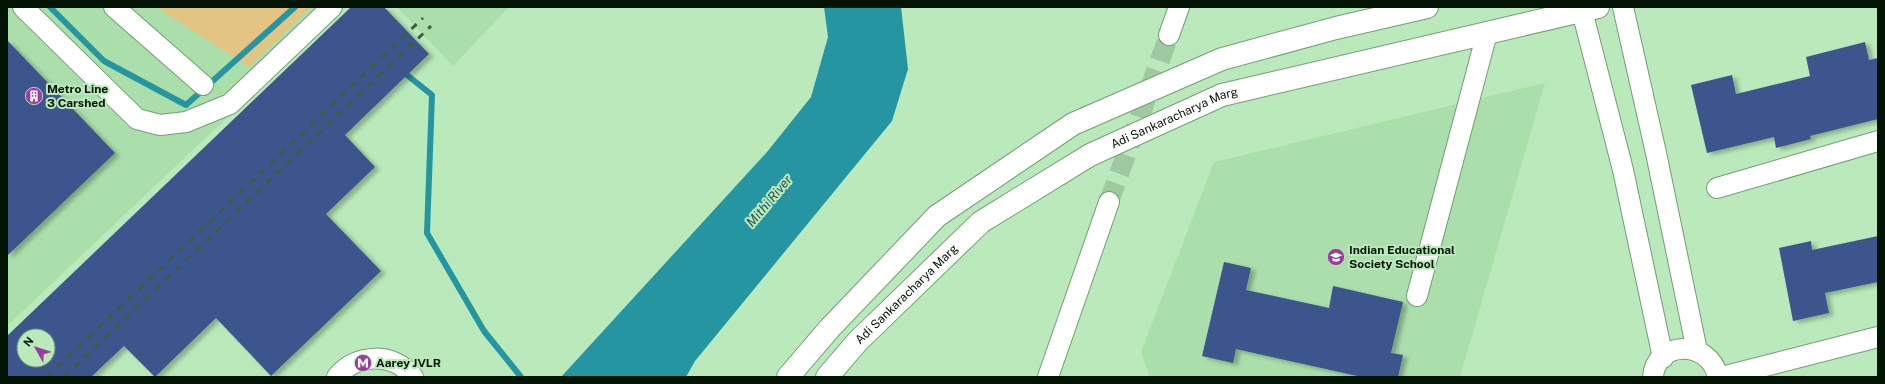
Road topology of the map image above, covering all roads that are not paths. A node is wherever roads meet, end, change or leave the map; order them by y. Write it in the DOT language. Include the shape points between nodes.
graph roads {
  1 [pos="23,7"];
  2 [pos="114,7"];
  3 [pos="332,7"];
  4 [pos="1179,7"];
  5 [pos="1427,7"];
  6 [pos="1623,7"];
  7 [pos="1590,9"];
  8 [pos="1487,33"];
  9 [pos="1169,35"];
  10 [pos="203,85"];
  11 [pos="1878,141"];
  12 [pos="1717,188"];
  13 [pos="1109,202"];
  14 [pos="1417,296"];
  15 [pos="1878,337"];
  16 [pos="1698,351"];
  17 [pos="1663,358"];
  18 [pos="337,377"];
  19 [pos="412,377"];
  20 [pos="788,377"];
  21 [pos="827,377"];
  22 [pos="1048,377"];
  23 [pos="1653,377"];
  24 [pos="1718,377"];
  25 [pos="1722,377"];
  1 -- 3 [label="lane" via="137,119 160,125 186,122 230,104"];
  2 -- 10 [label="lane"];
  4 -- 9 [label="lane"];
  5 -- 20 [label="main road" via="1336,28 1222,59 1073,124 937,216 829,329"];
  6 -- 16 [label="lane"];
  7 -- 8 [label="main road, Adi Sankaracharya Marg"];
  7 -- 17 [label="lane"];
  8 -- 14 [label="lane"];
  8 -- 21 [label="main road, Adi Sankaracharya Marg" via="1222,95 1090,155 981,222 858,341"];
  11 -- 12 [label="lane"];
  13 -- 22 [label="lane"];
  15 -- 25 [label="lane"];
  16 -- 17 [label="lane" via="1679,349"];
  16 -- 24 [label="lane" via="1712,361"];
  17 -- 23 [label="lane" via="1657,365"];
  18 -- 19 [label="lane" via="356,362 379,358 401,366"];
}
